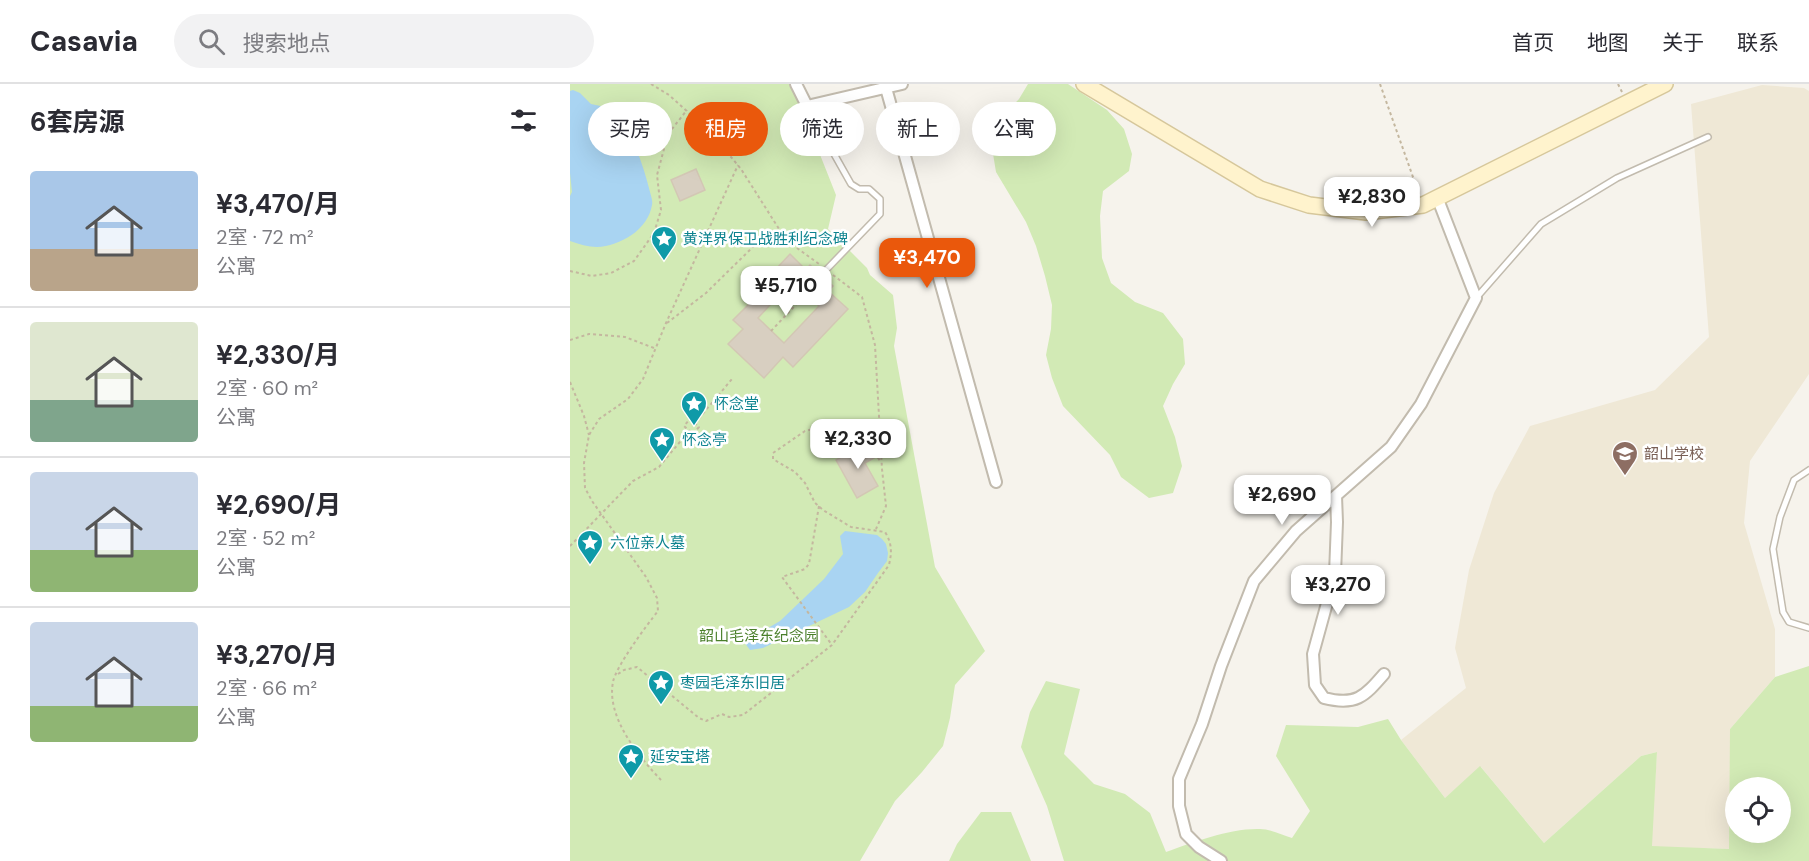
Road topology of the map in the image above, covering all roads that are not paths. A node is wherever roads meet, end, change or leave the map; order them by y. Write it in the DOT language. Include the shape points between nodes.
graph roads {
  1 [pos="796,84"];
  2 [pos="902,84"];
  3 [pos="1086,84"];
  4 [pos="1665,84"];
  5 [pos="886,87"];
  6 [pos="805,102"];
  7 [pos="824,102"];
  8 [pos="1708,137"];
  9 [pos="835,156"];
  10 [pos="1437,197"];
  11 [pos="826,270"];
  12 [pos="1476,298"];
  13 [pos="1809,470"];
  14 [pos="996,482"];
  15 [pos="1336,496"];
  16 [pos="1809,628"];
  17 [pos="1384,674"];
  18 [pos="1221,861"];
  1 -- 6 [label="street"];
  2 -- 5 [label="street"];
  3 -- 10 [label="main road" via="1260,189 1280,197 1366,212 1423,205"];
  4 -- 10 [label="main road"];
  5 -- 7 [label="street"];
  5 -- 14 [label="street"];
  8 -- 12 [label="lane" via="1617,178 1541,224"];
  9 -- 11 [label="lane" via="851,184 869,189 880,200 880,214"];
  10 -- 12 [label="street"];
  12 -- 15 [label="street" via="1421,404 1391,447"];
  13 -- 16 [label="lane" via="1794,480 1773,549 1783,612 1789,622"];
  15 -- 17 [label="street" via="1335,574 1312,654 1315,685 1324,698 1342,703 1365,695"];
  15 -- 18 [label="street" via="1296,531 1254,581 1179,779 1179,806 1186,834"];
}
